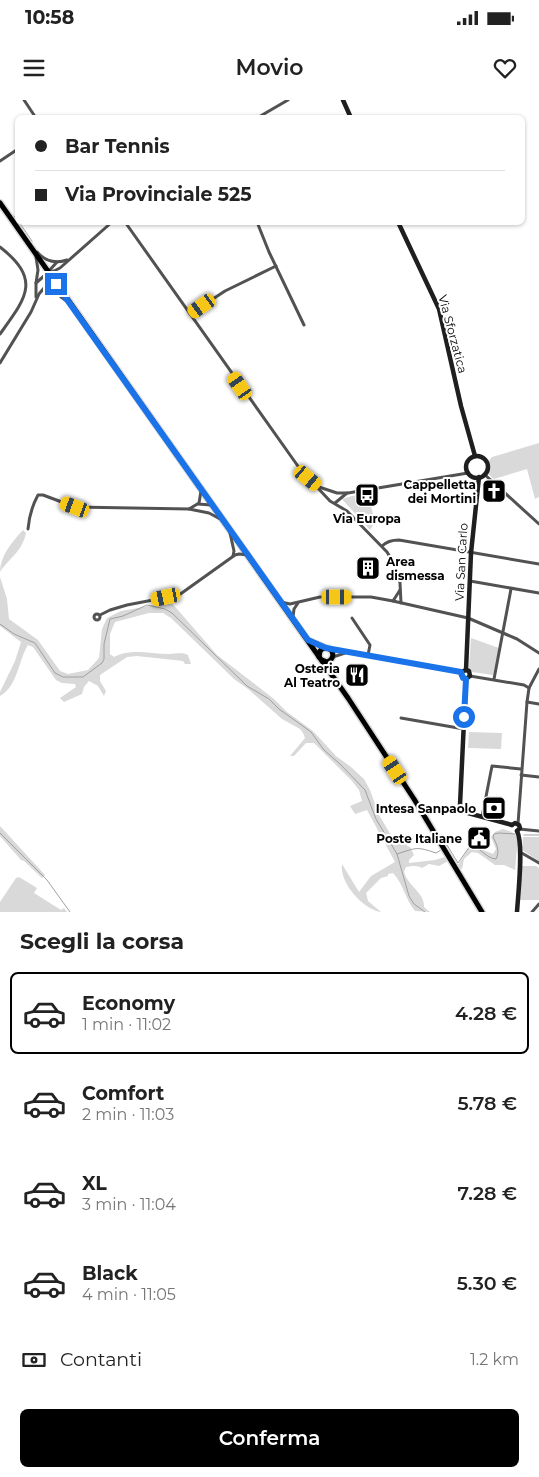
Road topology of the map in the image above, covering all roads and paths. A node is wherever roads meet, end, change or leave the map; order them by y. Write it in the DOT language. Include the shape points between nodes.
graph roads {
  1 [pos="24,100"];
  2 [pos="288,100"];
  3 [pos="343,100"];
  4 [pos="34,115"];
  5 [pos="262,115"];
  6 [pos="350,115"];
  7 [pos="15,151"];
  8 [pos="0,160"];
  9 [pos="0,203"];
  10 [pos="15,225"];
  11 [pos="15,225"];
  12 [pos="109,225"];
  13 [pos="127,225"];
  14 [pos="258,225"];
  15 [pos="399,225"];
  16 [pos="28,244"];
  17 [pos="0,247"];
  18 [pos="34,252"];
  19 [pos="70,259"];
  20 [pos="57,262"];
  21 [pos="276,266"];
  22 [pos="60,268"];
  23 [pos="49,274"];
  24 [pos="36,283"];
  25 [pos="56,284"];
  26 [pos="44,288"];
  27 [pos="36,300"];
  28 [pos="68,302"];
  29 [pos="190,314"];
  30 [pos="304,325"];
  31 [pos="0,334"];
  32 [pos="0,351"];
  33 [pos="5,355"];
  34 [pos="0,362"];
  35 [pos="474,456"];
  36 [pos="468,473"];
  37 [pos="484,474"];
  38 [pos="479,477"];
  39 [pos="316,485"];
  40 [pos="202,490"];
  41 [pos="335,492"];
  42 [pos="348,493"];
  43 [pos="339,499"];
  44 [pos="331,502"];
  45 [pos="197,504"];
  46 [pos="212,505"];
  47 [pos="343,508"];
  48 [pos="189,509"];
  49 [pos="201,511"];
  50 [pos="223,521"];
  51 [pos="539,524"];
  52 [pos="228,528"];
  53 [pos="28,529"];
  54 [pos="239,543"];
  55 [pos="382,546"];
  56 [pos="471,553"];
  57 [pos="248,555"];
  58 [pos="234,556"];
  59 [pos="539,564"];
  60 [pos="470,581"];
  61 [pos="400,589"];
  62 [pos="511,589"];
  63 [pos="539,593"];
  64 [pos="301,601"];
  65 [pos="393,601"];
  66 [pos="281,602"];
  67 [pos="401,603"];
  68 [pos="100,616"];
  69 [pos="293,618"];
  70 [pos="352,618"];
  71 [pos="468,618"];
  72 [pos="503,633"];
  73 [pos="308,640"];
  74 [pos="327,648"];
  75 [pos="348,652"];
  76 [pos="539,652"];
  77 [pos="368,655"];
  78 [pos="332,658"];
  79 [pos="321,659"];
  80 [pos="539,669"];
  81 [pos="464,671"];
  82 [pos="330,674"];
  83 [pos="468,677"];
  84 [pos="494,679"];
  85 [pos="529,688"];
  86 [pos="527,702"];
  87 [pos="539,704"];
  88 [pos="400,718"];
  89 [pos="464,728"];
  90 [pos="521,769"];
  91 [pos="521,776"];
  92 [pos="539,777"];
  93 [pos="481,817"];
  94 [pos="518,828"];
  95 [pos="539,831"];
  96 [pos="520,852"];
  97 [pos="539,863"];
  98 [pos="539,904"];
  99 [pos="482,912"];
  100 [pos="517,912"];
  101 [pos="532,912"];
  1 -- 4 [label="street"];
  2 -- 5 [label="street"];
  3 -- 6 [label="street"];
  7 -- 8 [label="street"];
  9 -- 10 [label="main road"];
  11 -- 16 [label="main road"];
  12 -- 19 [label="street"];
  13 -- 29 [label="street"];
  14 -- 21 [label="street"];
  15 -- 35 [label="street, Via Sforzatica" via="439,309"];
  16 -- 18 [label="main road"];
  16 -- 20 [label="street" via="44,258"];
  17 -- 31 [label="street" via="18,262 26,283 23,301"];
  18 -- 23 [label="main road"];
  18 -- 24 [label="street" via="38,268"];
  19 -- 20 [label="street"];
  19 -- 22 [label="street"];
  20 -- 23 [label="street"];
  21 -- 29 [label="street" via="225,291"];
  21 -- 30 [label="street"];
  22 -- 23 [label="street"];
  22 -- 25 [label="street" via="56,273"];
  23 -- 24 [label="street"];
  23 -- 25 [label="main road"];
  23 -- 26 [label="street" via="49,282"];
  24 -- 27 [label="street"];
  25 -- 28 [label="main road"];
  26 -- 27 [label="street"];
  26 -- 28 [label="street" via="53,288"];
  27 -- 33 [label="street"];
  28 -- 40 [label="main road"];
  29 -- 39 [label="street" via="300,470"];
  32 -- 33 [label="street"];
  33 -- 34 [label="street"];
  35 -- 36 [label="street" via="468,460"];
  35 -- 37 [label="street" via="485,460 488,467"];
  36 -- 38 [label="street"];
  36 -- 42 [label="street"];
  37 -- 38 [label="street"];
  37 -- 51 [label="street"];
  38 -- 56 [label="street, Via San Carlo"];
  39 -- 41 [label="street"];
  39 -- 44 [label="street"];
  40 -- 45 [label="street"];
  40 -- 46 [label="main road"];
  41 -- 42 [label="street"];
  41 -- 43 [label="street"];
  41 -- 44 [label="street" via="329,495"];
  42 -- 43 [label="street"];
  43 -- 44 [label="street"];
  43 -- 47 [label="street"];
  44 -- 47 [label="street"];
  45 -- 46 [label="street"];
  45 -- 48 [label="street"];
  46 -- 49 [label="street"];
  46 -- 50 [label="main road"];
  47 -- 55 [label="street"];
  48 -- 49 [label="street"];
  48 -- 53 [label="street" via="75,507 38,495"];
  49 -- 50 [label="street"];
  50 -- 52 [label="main road"];
  52 -- 54 [label="main road"];
  52 -- 58 [label="street"];
  54 -- 57 [label="main road"];
  54 -- 58 [label="street"];
  55 -- 56 [label="street" via="399,540"];
  55 -- 61 [label="street" via="393,562"];
  56 -- 59 [label="street"];
  56 -- 60 [label="street, Via San Carlo"];
  57 -- 58 [label="street"];
  57 -- 66 [label="main road"];
  58 -- 68 [label="street" via="178,594 110,610"];
  60 -- 62 [label="street"];
  60 -- 71 [label="street, Via San Carlo"];
  61 -- 65 [label="street"];
  61 -- 67 [label="street"];
  62 -- 63 [label="street"];
  62 -- 72 [label="street"];
  64 -- 65 [label="street" via="320,597 371,597"];
  64 -- 66 [label="street"];
  64 -- 69 [label="street" via="294,609"];
  65 -- 67 [label="street"];
  66 -- 69 [label="main road"];
  67 -- 71 [label="street"];
  69 -- 73 [label="main road"];
  70 -- 77 [label="street" via="370,645"];
  71 -- 72 [label="street"];
  71 -- 81 [label="street, Via San Carlo"];
  72 -- 76 [label="street"];
  72 -- 84 [label="street"];
  73 -- 74 [label="main road"];
  73 -- 79 [label="main road"];
  74 -- 75 [label="street"];
  74 -- 78 [label="main road" via="332,652"];
  74 -- 79 [label="main road" via="320,651"];
  75 -- 77 [label="street"];
  75 -- 78 [label="street"];
  77 -- 81 [label="street"];
  78 -- 79 [label="main road" via="327,662"];
  78 -- 82 [label="main road"];
  79 -- 82 [label="main road"];
  80 -- 85 [label="street"];
  81 -- 83 [label="street" via="469,671"];
  81 -- 83 [label="street" via="463,678"];
  82 -- 99 [label="main road" via="408,791"];
  83 -- 84 [label="street"];
  83 -- 89 [label="street"];
  84 -- 85 [label="street" via="524,684"];
  85 -- 86 [label="street"];
  86 -- 87 [label="street"];
  86 -- 90 [label="street"];
  88 -- 89 [label="street"];
  89 -- 93 [label="street" via="460,805 464,811"];
  90 -- 91 [label="street"];
  90 -- 93 [label="street" via="492,766"];
  91 -- 92 [label="street"];
  91 -- 94 [label="street"];
  93 -- 94 [label="street" via="512,825 513,830"];
  94 -- 95 [label="street"];
  94 -- 96 [label="street"];
  96 -- 97 [label="street"];
  96 -- 100 [label="street"];
  98 -- 101 [label="street"];
}
